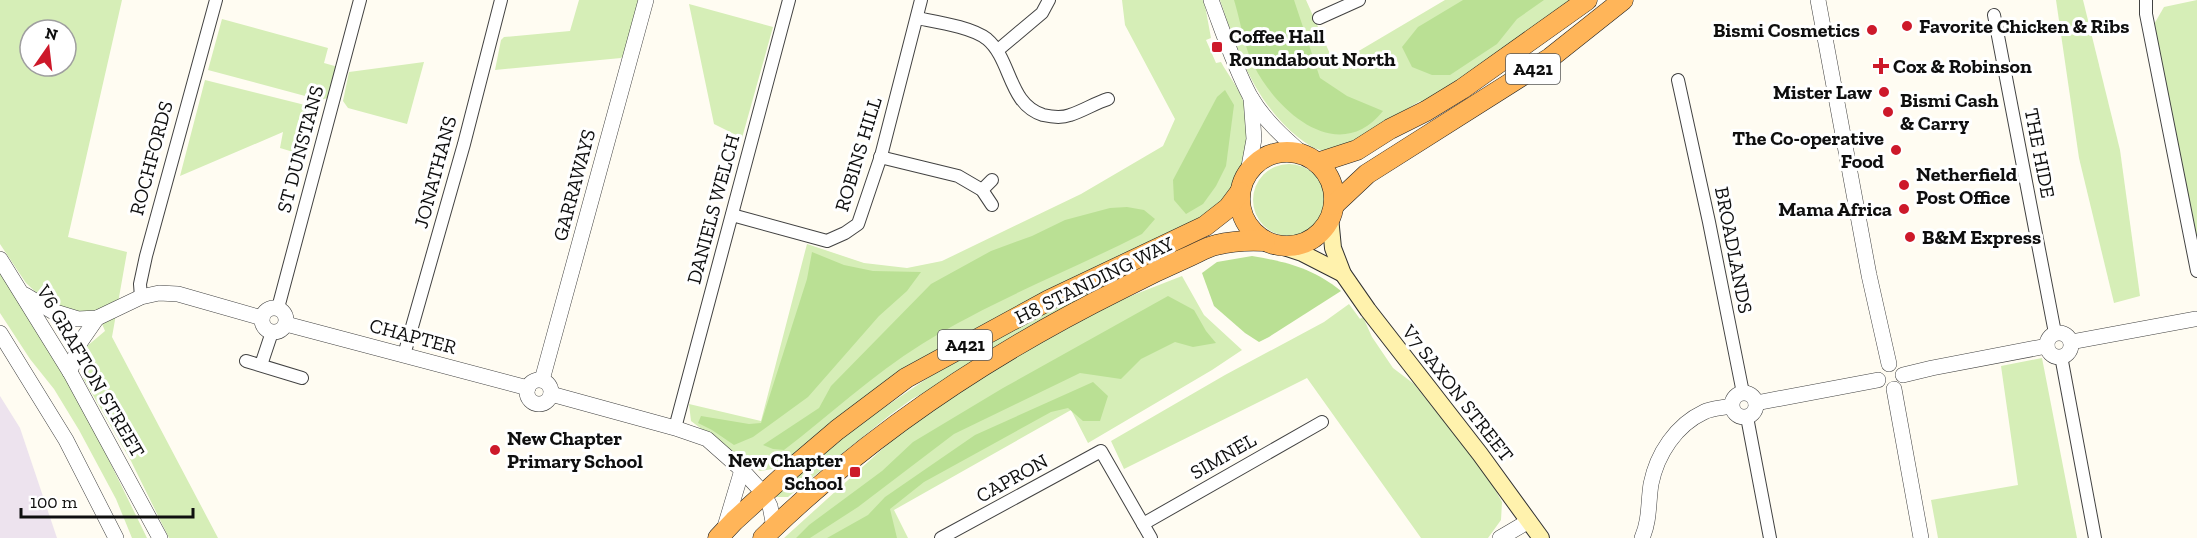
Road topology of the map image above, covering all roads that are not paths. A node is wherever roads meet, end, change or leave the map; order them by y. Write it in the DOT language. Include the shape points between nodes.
graph roads {
  1 [pos="216,0"];
  2 [pos="360,0"];
  3 [pos="501,0"];
  4 [pos="646,0"];
  5 [pos="789,0"];
  6 [pos="921,0"];
  7 [pos="1049,0"];
  8 [pos="1211,0"];
  9 [pos="1587,0"];
  10 [pos="1623,0"];
  11 [pos="1818,0"];
  12 [pos="2146,0"];
  13 [pos="1356,1"];
  14 [pos="1994,15"];
  15 [pos="917,18"];
  16 [pos="1319,18"];
  17 [pos="998,50"];
  18 [pos="1678,80"];
  19 [pos="1251,98"];
  20 [pos="1108,99"];
  21 [pos="880,157"];
  22 [pos="1311,159"];
  23 [pos="1248,171"];
  24 [pos="992,180"];
  25 [pos="982,190"];
  26 [pos="1240,192"];
  27 [pos="992,205"];
  28 [pos="1332,211"];
  29 [pos="732,215"];
  30 [pos="1273,243"];
  31 [pos="1162,258"];
  32 [pos="0,259"];
  33 [pos="2197,271"];
  34 [pos="1344,276"];
  35 [pos="21,292"];
  36 [pos="141,297"];
  37 [pos="278,308"];
  38 [pos="2196,317"];
  39 [pos="97,318"];
  40 [pos="262,318"];
  41 [pos="286,324"];
  42 [pos="272,332"];
  43 [pos="0,333"];
  44 [pos="2051,340"];
  45 [pos="2071,342"];
  46 [pos="404,355"];
  47 [pos="2061,356"];
  48 [pos="246,361"];
  49 [pos="1889,364"];
  50 [pos="261,365"];
  51 [pos="70,372"];
  52 [pos="1903,375"];
  53 [pos="302,378"];
  54 [pos="542,380"];
  55 [pos="1878,380"];
  56 [pos="528,388"];
  57 [pos="1894,388"];
  58 [pos="1743,393"];
  59 [pos="551,394"];
  60 [pos="1756,403"];
  61 [pos="1731,406"];
  62 [pos="1747,417"];
  63 [pos="1322,422"];
  64 [pos="675,428"];
  65 [pos="742,470"];
  66 [pos="813,491"];
  67 [pos="767,500"];
  68 [pos="1529,521"];
  69 [pos="1143,524"];
  70 [pos="726,527"];
  71 [pos="769,533"];
  72 [pos="116,538"];
  73 [pos="160,538"];
  74 [pos="941,538"];
  75 [pos="1151,538"];
  76 [pos="1500,538"];
  77 [pos="1541,538"];
  78 [pos="1642,538"];
  79 [pos="1770,538"];
  80 [pos="1922,538"];
  81 [pos="2096,538"];
  1 -- 36 [label="street, ROCHFORDS" via="146,256"];
  2 -- 37 [label="street, ST DUNSTANS"];
  3 -- 46 [label="street, JONATHANS"];
  4 -- 54 [label="street, GARRAWAYS"];
  5 -- 29 [label="street, DANIELS WELCH"];
  6 -- 15 [label="street, ROBINS HILL"];
  7 -- 17 [label="street" via="1042,13"];
  8 -- 19 [label="street"];
  9 -- 22 [label="highway, A421" via="1426,111 1357,150"];
  10 -- 28 [label="highway, A421" via="1550,58 1367,174"];
  11 -- 49 [label="street"];
  12 -- 33 [label="street" via="2166,123"];
  13 -- 16 [label="street"];
  14 -- 44 [label="street, THE HIDE"];
  15 -- 17 [label="street" via="971,31"];
  15 -- 21 [label="street, ROBINS HILL"];
  17 -- 20 [label="street" via="1022,101 1036,112 1052,117 1069,116"];
  18 -- 58 [label="street, BROADLANDS"];
  19 -- 22 [label="street" via="1282,137"];
  19 -- 23 [label="street" via="1254,139"];
  21 -- 25 [label="street" via="958,177"];
  21 -- 29 [label="street, ROBINS HILL" via="858,224 827,241"];
  22 -- 23 [label="highway, A421" via="1279,152"];
  22 -- 28 [label="highway" via="1331,182"];
  23 -- 26 [label="highway, A421"];
  24 -- 25 [label="street"];
  25 -- 27 [label="street"];
  26 -- 30 [label="highway" via="1245,221 1254,232"];
  26 -- 31 [label="highway, H8 STANDING WAY / A421" via="1228,208"];
  28 -- 30 [label="highway, A421" via="1324,227 1305,242"];
  28 -- 34 [label="main road, V7 SAXON STREET" via="1333,248"];
  29 -- 64 [label="street, DANIELS WELCH"];
  30 -- 31 [label="highway, H8 STANDING WAY / A421" via="1243,240"];
  30 -- 34 [label="main road, V7 SAXON STREET" via="1302,253"];
  31 -- 66 [label="highway, H8 STANDING WAY / A421" via="947,388"];
  31 -- 67 [label="highway, H8 STANDING WAY / A421" via="1049,300 906,378 837,430"];
  32 -- 35 [label="street, V6 GRAFTON STREET"];
  34 -- 68 [label="main road, V7 SAXON STREET"];
  35 -- 39 [label="street" via="62,316"];
  35 -- 51 [label="street, V6 GRAFTON STREET"];
  36 -- 39 [label="street"];
  36 -- 40 [label="street" via="178,294"];
  37 -- 40 [label="street" via="270,308"];
  37 -- 41 [label="street" via="284,312"];
  38 -- 45 [label="street"];
  39 -- 51 [label="street" via="79,344"];
  40 -- 42 [label="street" via="265,328"];
  41 -- 42 [label="street"];
  41 -- 46 [label="street, CHAPTER"];
  42 -- 50 [label="street"];
  43 -- 72 [label="street" via="66,440"];
  44 -- 45 [label="street" via="2067,336"];
  44 -- 47 [label="street" via="2054,356"];
  44 -- 52 [label="street"];
  45 -- 47 [label="street" via="2070,350"];
  46 -- 56 [label="street, CHAPTER"];
  47 -- 81 [label="street"];
  48 -- 50 [label="street"];
  49 -- 52 [label="street"];
  49 -- 55 [label="street" via="1881,368"];
  50 -- 53 [label="street"];
  51 -- 73 [label="street, V6 GRAFTON STREET"];
  52 -- 57 [label="street"];
  54 -- 56 [label="street"];
  54 -- 59 [label="street"];
  55 -- 57 [label="street" via="1884,387"];
  55 -- 60 [label="street"];
  56 -- 59 [label="street" via="529,396 538,403 545,402"];
  57 -- 80 [label="street"];
  58 -- 60 [label="street" via="1752,395"];
  58 -- 61 [label="street" via="1736,396"];
  59 -- 64 [label="street"];
  60 -- 62 [label="street" via="1753,414"];
  61 -- 62 [label="street" via="1737,415"];
  61 -- 78 [label="street" via="1705,411 1678,430 1663,450 1651,483 1648,525"];
  62 -- 79 [label="street"];
  63 -- 69 [label="street, SIMNEL"];
  64 -- 65 [label="street" via="707,439"];
  65 -- 67 [label="street"];
  65 -- 70 [label="street"];
  66 -- 67 [label="highway"];
  66 -- 71 [label="highway, H8 STANDING WAY / A421"];
  67 -- 70 [label="highway, H8 STANDING WAY / A421"];
  67 -- 71 [label="street"];
  68 -- 76 [label="street"];
  68 -- 77 [label="main road, V7 SAXON STREET"];
  69 -- 74 [label="street, CAPRON" via="1101,451"];
  69 -- 75 [label="street"];
}
